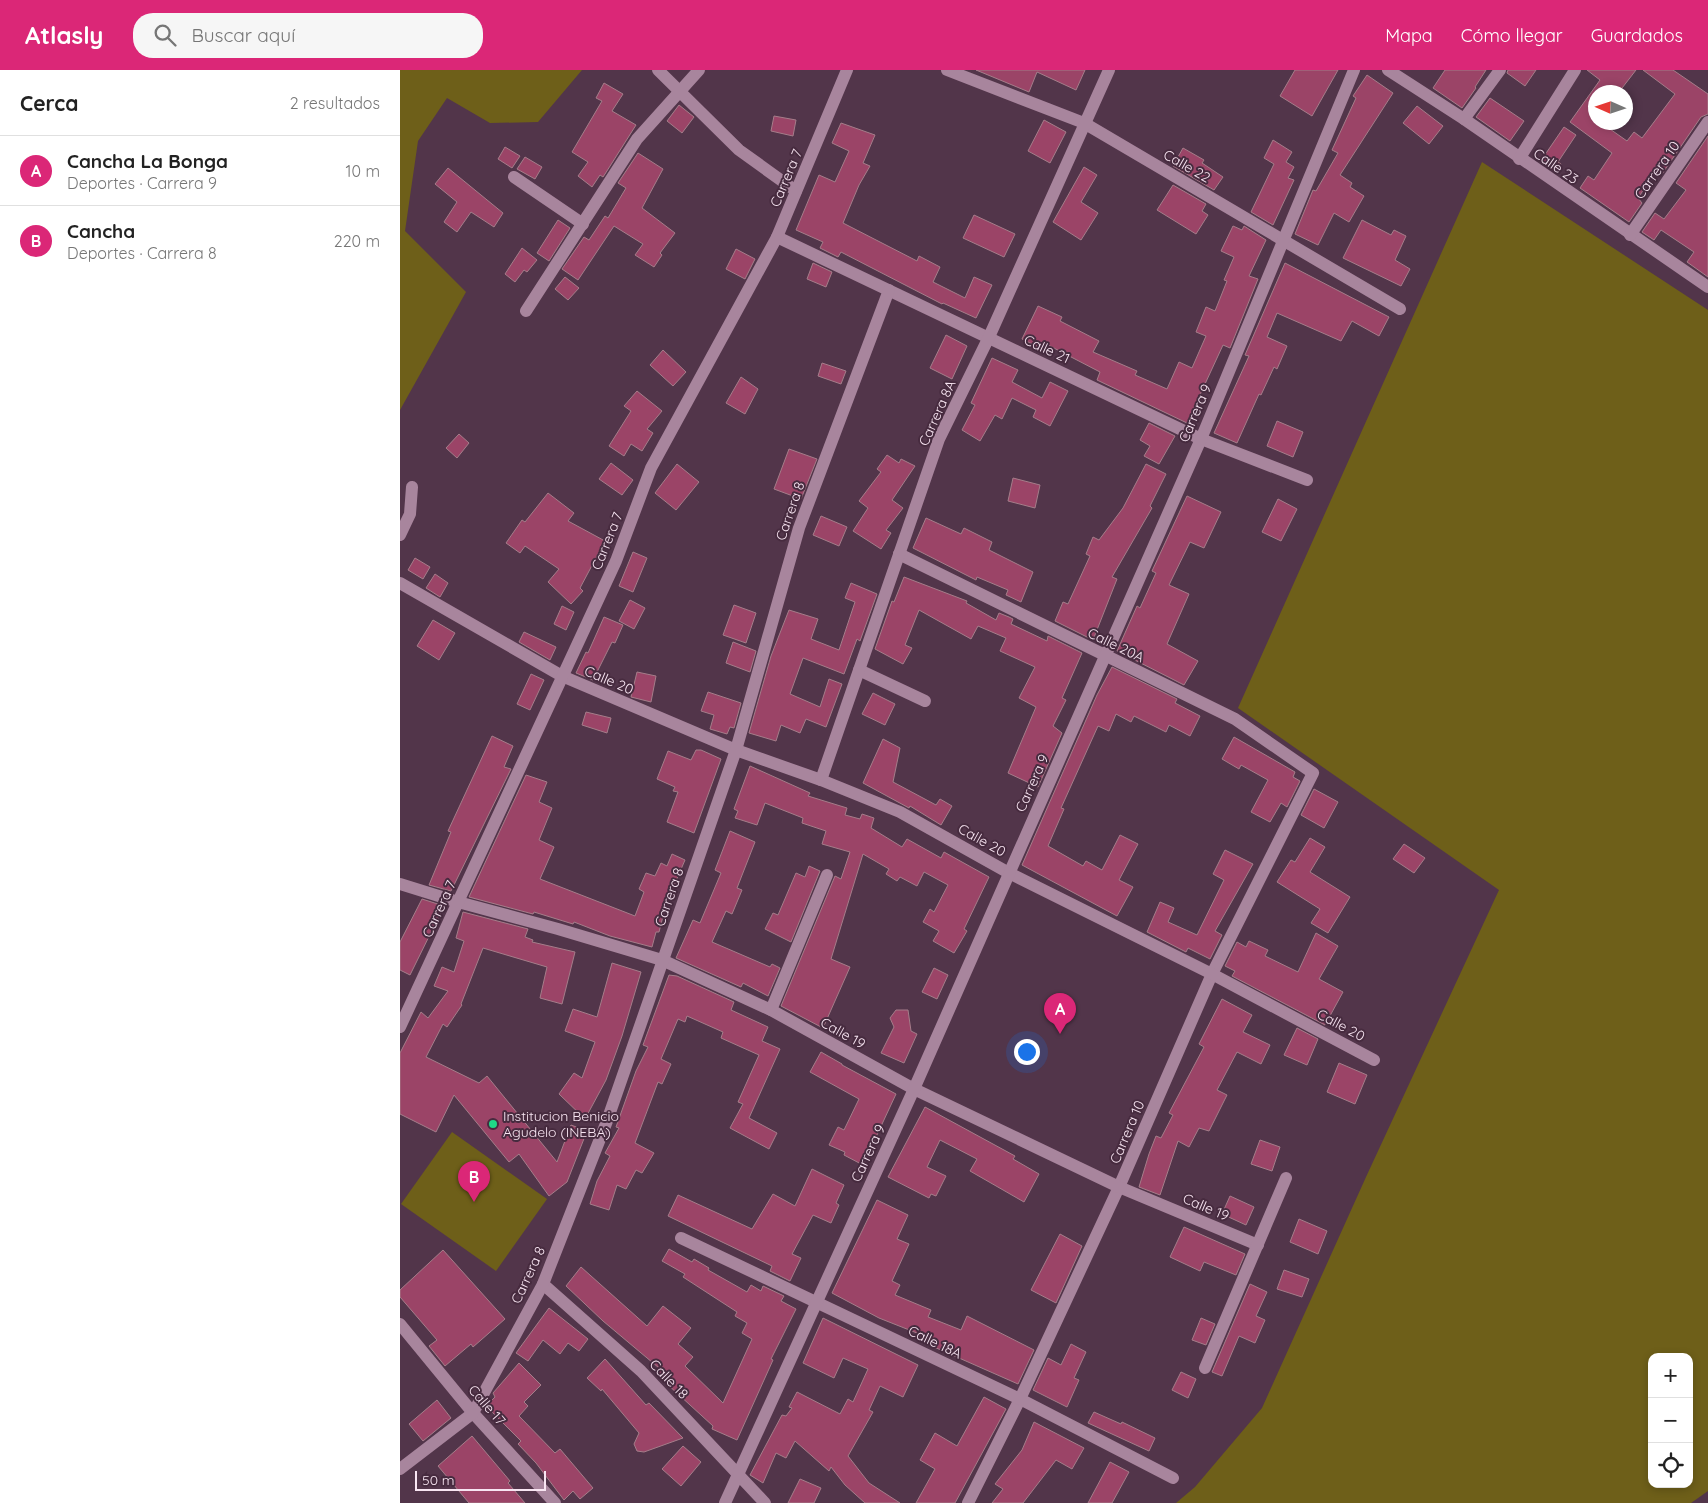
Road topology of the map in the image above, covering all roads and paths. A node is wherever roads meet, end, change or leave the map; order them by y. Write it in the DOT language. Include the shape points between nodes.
graph roads {
  1 [pos="658,70"];
  2 [pos="699,70"];
  3 [pos="847,70"];
  4 [pos="947,70"];
  5 [pos="1109,70"];
  6 [pos="1354,70"];
  7 [pos="1388,70"];
  8 [pos="1500,70"];
  9 [pos="1575,70"];
  10 [pos="679,92"];
  11 [pos="1464,119"];
  12 [pos="1708,122"];
  13 [pos="1084,123"];
  14 [pos="1519,159"];
  15 [pos="514,177"];
  16 [pos="796,191"];
  17 [pos="583,224"];
  18 [pos="1630,235"];
  19 [pos="777,237"];
  20 [pos="1283,240"];
  21 [pos="1708,287"];
  22 [pos="888,290"];
  23 [pos="1400,309"];
  24 [pos="526,311"];
  25 [pos="988,337"];
  26 [pos="1201,438"];
  27 [pos="1307,480"];
  28 [pos="412,487"];
  29 [pos="400,535"];
  30 [pos="900,554"];
  31 [pos="400,583"];
  32 [pos="1104,656"];
  33 [pos="859,670"];
  34 [pos="562,676"];
  35 [pos="925,701"];
  36 [pos="736,750"];
  37 [pos="1313,773"];
  38 [pos="821,780"];
  39 [pos="1009,873"];
  40 [pos="827,875"];
  41 [pos="400,884"];
  42 [pos="458,902"];
  43 [pos="662,960"];
  44 [pos="1212,974"];
  45 [pos="771,1010"];
  46 [pos="400,1027"];
  47 [pos="1374,1060"];
  48 [pos="914,1089"];
  49 [pos="1286,1178"];
  50 [pos="1120,1188"];
  51 [pos="681,1238"];
  52 [pos="1258,1245"];
  53 [pos="543,1284"];
  54 [pos="816,1301"];
  55 [pos="400,1324"];
  56 [pos="1205,1368"];
  57 [pos="1020,1399"];
  58 [pos="474,1413"];
  59 [pos="400,1469"];
  60 [pos="739,1476"];
  61 [pos="1173,1478"];
  62 [pos="555,1503"];
  63 [pos="725,1503"];
  64 [pos="765,1503"];
  65 [pos="968,1503"];
  1 -- 10 [label="street"];
  2 -- 10 [label="street"];
  3 -- 16 [label="street, Carrera 7"];
  4 -- 13 [label="street, Calle 22"];
  5 -- 13 [label="street, Carrera 8A"];
  6 -- 20 [label="street, Carrera 9"];
  7 -- 11 [label="street, Calle 23"];
  8 -- 11 [label="street"];
  9 -- 14 [label="street"];
  10 -- 16 [label="street" via="739,150"];
  10 -- 17 [label="street" via="636,139"];
  11 -- 14 [label="street, Calle 23"];
  12 -- 18 [label="street, Carrera 10"];
  13 -- 20 [label="street, Calle 22"];
  13 -- 25 [label="street, Carrera 8A"];
  14 -- 18 [label="street, Calle 23"];
  15 -- 17 [label="street"];
  16 -- 19 [label="street, Carrera 7"];
  17 -- 24 [label="street"];
  18 -- 21 [label="street, Calle 23"];
  19 -- 22 [label="street, Calle 21"];
  19 -- 34 [label="street, Carrera 7" via="651,468 616,561"];
  20 -- 23 [label="street, Calle 22"];
  20 -- 26 [label="street, Carrera 9"];
  22 -- 25 [label="street, Calle 21"];
  22 -- 36 [label="street, Carrera 8" via="799,528"];
  25 -- 26 [label="street, Calle 21"];
  25 -- 30 [label="street, Carrera 8A" via="939,439"];
  26 -- 27 [label="street, Calle 21"];
  26 -- 32 [label="street, Carrera 9"];
  28 -- 29 [label="street" via="410,514"];
  30 -- 32 [label="street, Calle 20A"];
  30 -- 33 [label="street, Carrera 8A"];
  31 -- 34 [label="street, Calle 20"];
  32 -- 37 [label="street, Calle 20A" via="1234,719"];
  32 -- 39 [label="street, Carrera 9"];
  33 -- 35 [label="street"];
  33 -- 38 [label="street, Carrera 8A"];
  34 -- 36 [label="street, Calle 20"];
  34 -- 42 [label="street, Carrera 7"];
  36 -- 38 [label="street, Calle 20"];
  36 -- 43 [label="street, Carrera 8"];
  37 -- 44 [label="street, Carrera 10"];
  38 -- 39 [label="street, Calle 20" via="900,812"];
  39 -- 44 [label="street, Calle 20"];
  39 -- 48 [label="street, Carrera 9"];
  40 -- 45 [label="street"];
  41 -- 42 [label="street, Calle 19"];
  42 -- 43 [label="street, Calle 19"];
  42 -- 46 [label="street, Carrera 7"];
  43 -- 45 [label="street, Calle 19"];
  43 -- 53 [label="street, Carrera 8" via="608,1122"];
  44 -- 47 [label="street, Calle 20"];
  44 -- 50 [label="street, Carrera 10"];
  45 -- 48 [label="street, Calle 19"];
  48 -- 50 [label="street, Calle 19"];
  48 -- 54 [label="street, Carrera 9"];
  49 -- 52 [label="street"];
  50 -- 52 [label="street, Calle 19"];
  50 -- 57 [label="street, Carrera 10"];
  51 -- 54 [label="street, Calle 18A"];
  52 -- 56 [label="street"];
  53 -- 58 [label="street, Carrera 8"];
  53 -- 60 [label="street, Calle 18" via="641,1371"];
  54 -- 57 [label="street, Calle 18A"];
  54 -- 60 [label="street, Carrera 9"];
  55 -- 58 [label="street, Calle 17"];
  57 -- 61 [label="street, Calle 18A"];
  57 -- 65 [label="street, Carrera 10"];
  58 -- 59 [label="street, Carrera 8"];
  58 -- 62 [label="street, Calle 17"];
  60 -- 63 [label="street, Carrera 9"];
  60 -- 64 [label="street, Calle 18"];
}
